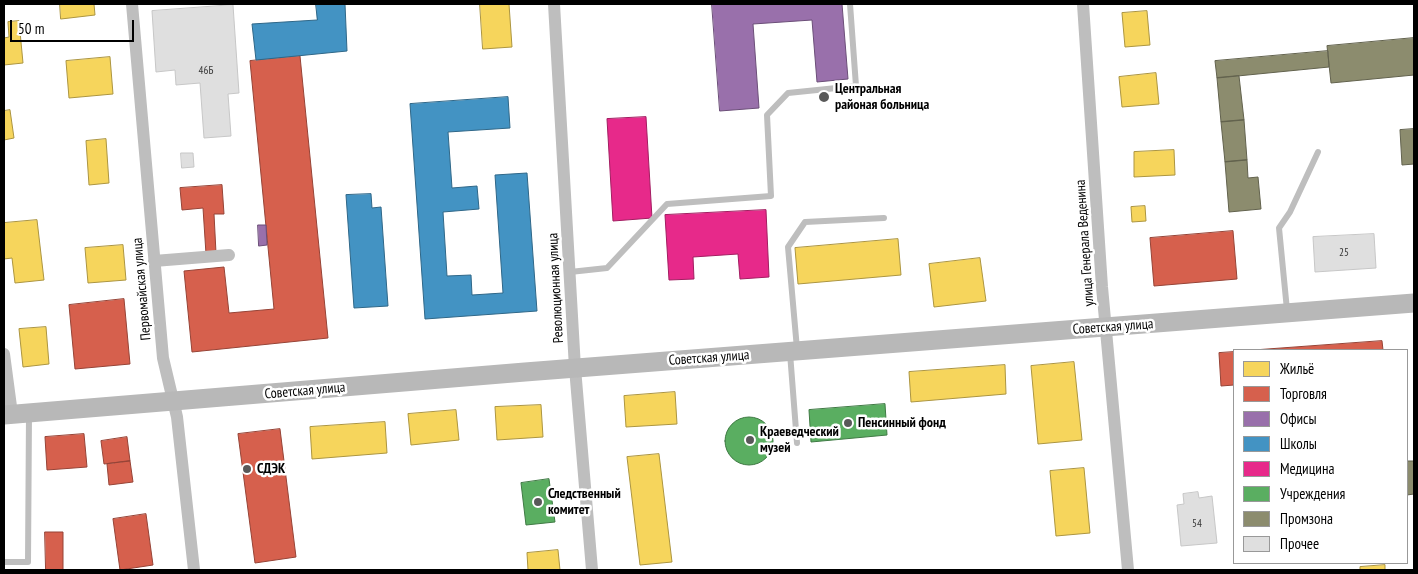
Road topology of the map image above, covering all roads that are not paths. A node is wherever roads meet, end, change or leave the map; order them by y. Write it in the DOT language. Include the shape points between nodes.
graph roads {
  1 [pos="132,4"];
  2 [pos="554,4"];
  3 [pos="850,4"];
  4 [pos="1083,4"];
  5 [pos="1318,152"];
  6 [pos="884,218"];
  7 [pos="229,255"];
  8 [pos="154,261"];
  9 [pos="570,272"];
  10 [pos="1414,303"];
  11 [pos="1287,314"];
  12 [pos="1106,328"];
  13 [pos="793,351"];
  14 [pos="4,354"];
  15 [pos="576,368"];
  16 [pos="174,402"];
  17 [pos="15,414"];
  18 [pos="797,443"];
  19 [pos="4,562"];
  20 [pos="194,570"];
  21 [pos="592,570"];
  22 [pos="1128,570"];
  1 -- 8 [label="street, Первомайская улица"];
  2 -- 9 [label="street, Революционная улица"];
  3 -- 9 [label="lane" via="856,86 788,93 767,115 771,196 667,204 607,268"];
  4 -- 12 [label="street, улица Генерала Веденина"];
  5 -- 11 [label="lane" via="1280,228"];
  6 -- 13 [label="lane" via="805,222 788,247"];
  7 -- 8 [label="street"];
  8 -- 16 [label="street, Первомайская улица" via="163,358"];
  9 -- 15 [label="street, Революционная улица"];
  10 -- 11 [label="street, Советская улица"];
  11 -- 12 [label="street, Советская улица"];
  12 -- 13 [label="street, Советская улица"];
  12 -- 22 [label="street, улица Генерала Веденина"];
  13 -- 15 [label="street, Советская улица"];
  13 -- 18 [label="lane"];
  14 -- 17 [label="street"];
  15 -- 16 [label="street, Советская улица"];
  15 -- 21 [label="street, Революционная улица"];
  16 -- 17 [label="street, Советская улица"];
  16 -- 20 [label="street, Первомайская улица"];
  17 -- 19 [label="lane" via="28,562"];
}
